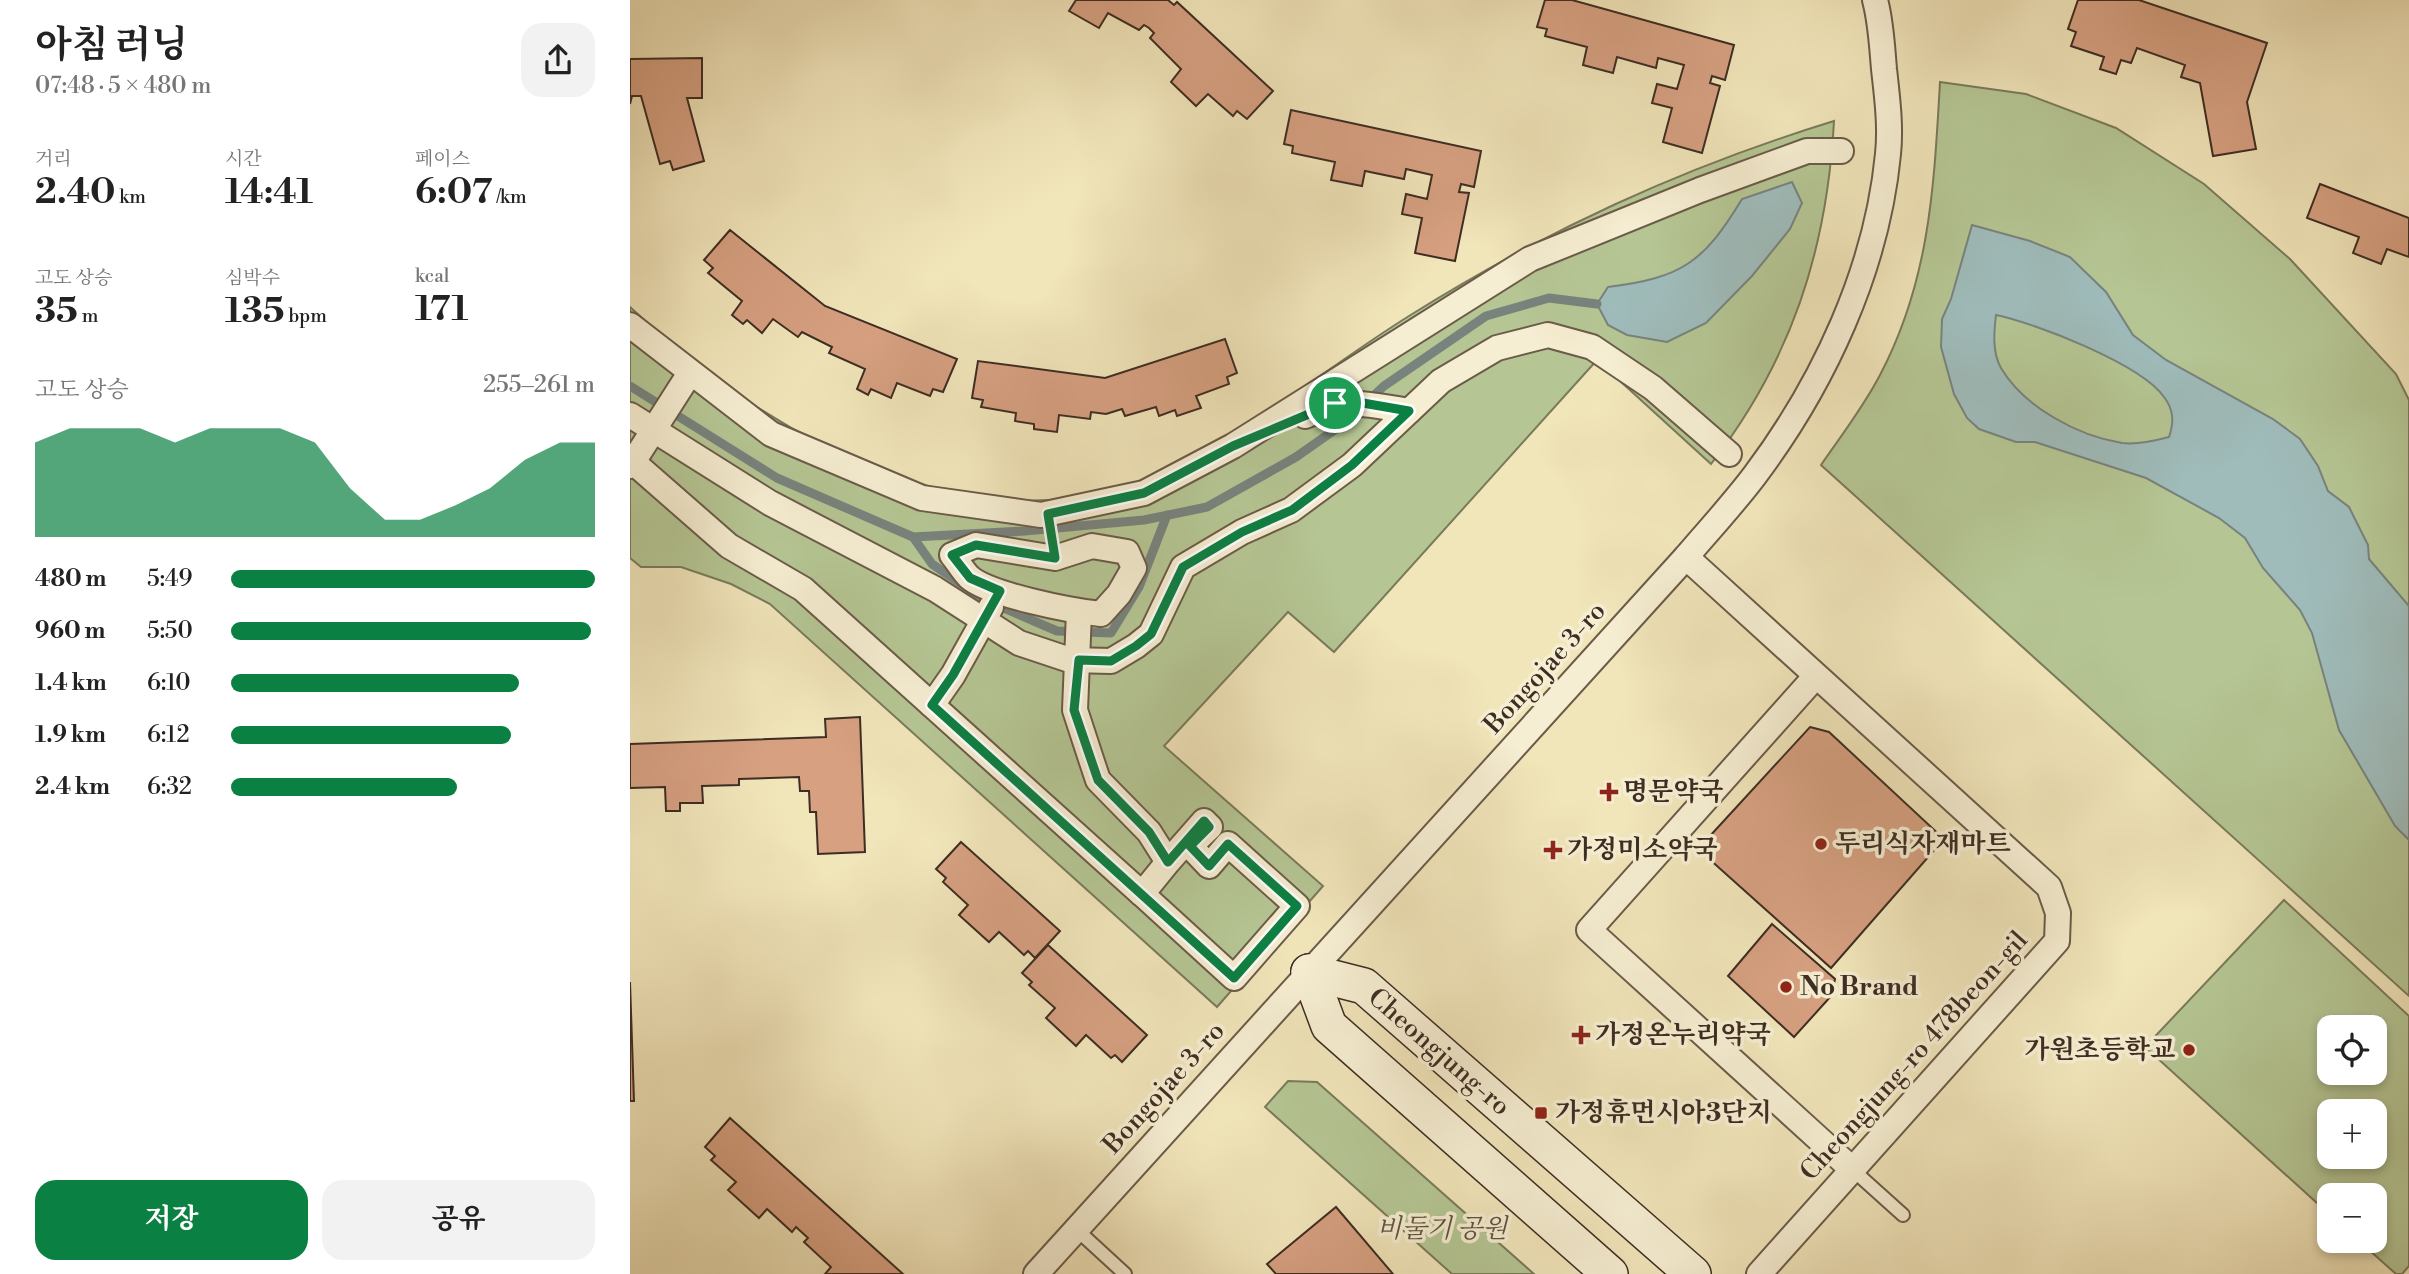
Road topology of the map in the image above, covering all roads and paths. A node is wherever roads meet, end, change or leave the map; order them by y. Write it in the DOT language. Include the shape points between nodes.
graph roads {
  1 [pos="1875,0"];
  2 [pos="1841,151"];
  3 [pos="630,325"];
  4 [pos="690,373"];
  5 [pos="1409,411"];
  6 [pos="630,415"];
  7 [pos="653,430"];
  8 [pos="1233,446"];
  9 [pos="1729,454"];
  10 [pos="631,464"];
  11 [pos="1048,514"];
  12 [pos="1686,557"];
  13 [pos="1055,558"];
  14 [pos="1000,591"];
  15 [pos="1079,612"];
  16 [pos="984,620"];
  17 [pos="1079,660"];
  18 [pos="1815,677"];
  19 [pos="932,705"];
  20 [pos="1168,862"];
  21 [pos="1142,894"];
  22 [pos="1309,972"];
  23 [pos="1853,1170"];
  24 [pos="1903,1215"];
  25 [pos="1076,1229"];
  26 [pos="1036,1274"];
  27 [pos="1125,1274"];
  28 [pos="1610,1274"];
  29 [pos="1693,1274"];
  30 [pos="1759,1274"];
  1 -- 12 [label="street, Bongojae 3-ro" via="1888,105 1888,152 1880,209 1855,293 1815,381 1786,429 1754,476"];
  2 -- 8 [label="street" via="1807,151 1530,259"];
  3 -- 4 [label="street"];
  4 -- 7 [label="street"];
  4 -- 11 [label="street" via="771,434 922,498"];
  5 -- 8 [label="street" via="1335,403"];
  5 -- 9 [label="street" via="1441,381 1497,348 1548,335 1592,346 1653,388"];
  5 -- 17 [label="street" via="1352,465 1292,510 1242,532 1183,567 1151,634 1136,646 1111,661"];
  6 -- 7 [label="street"];
  7 -- 10 [label="street"];
  7 -- 16 [label="street" via="770,503 935,589"];
  8 -- 11 [label="street" via="1144,493"];
  10 -- 19 [label="street" via="729,546 803,589"];
  11 -- 13 [label="street"];
  12 -- 18 [label="street, Cheongjung-ro 478beon-gil"];
  12 -- 22 [label="street, Bongojae 3-ro"];
  13 -- 14 [label="street" via="976,545 952,555 970,578"];
  13 -- 15 [label="street" via="1092,546 1126,552 1134,568 1101,614"];
  14 -- 15 [label="street"];
  14 -- 16 [label="street"];
  15 -- 17 [label="street"];
  16 -- 17 [label="street" via="1019,643"];
  16 -- 19 [label="street"];
  17 -- 20 [label="street" via="1074,710 1098,780 1149,832"];
  18 -- 23 [label="street, Cheongjung-ro 478beon-gil" via="2049,887 2058,914 2057,941"];
  18 -- 23 [label="street" via="1589,930"];
  19 -- 21 [label="street"];
  20 -- 21 [label="street"];
  20 -- 21 [label="street" via="1204,821 1209,827 1190,846 1209,866 1228,844 1304,913 1241,983"];
  22 -- 25 [label="street, Bongojae 3-ro"];
  22 -- 28 [label="street, Cheongjung-ro" via="1329,1026"];
  22 -- 29 [label="street, Cheongjung-ro" via="1364,986"];
  23 -- 24 [label="lane"];
  23 -- 30 [label="street, Cheongjung-ro 478beon-gil"];
  25 -- 26 [label="street, Bongojae 3-ro"];
  25 -- 27 [label="lane"];
}
